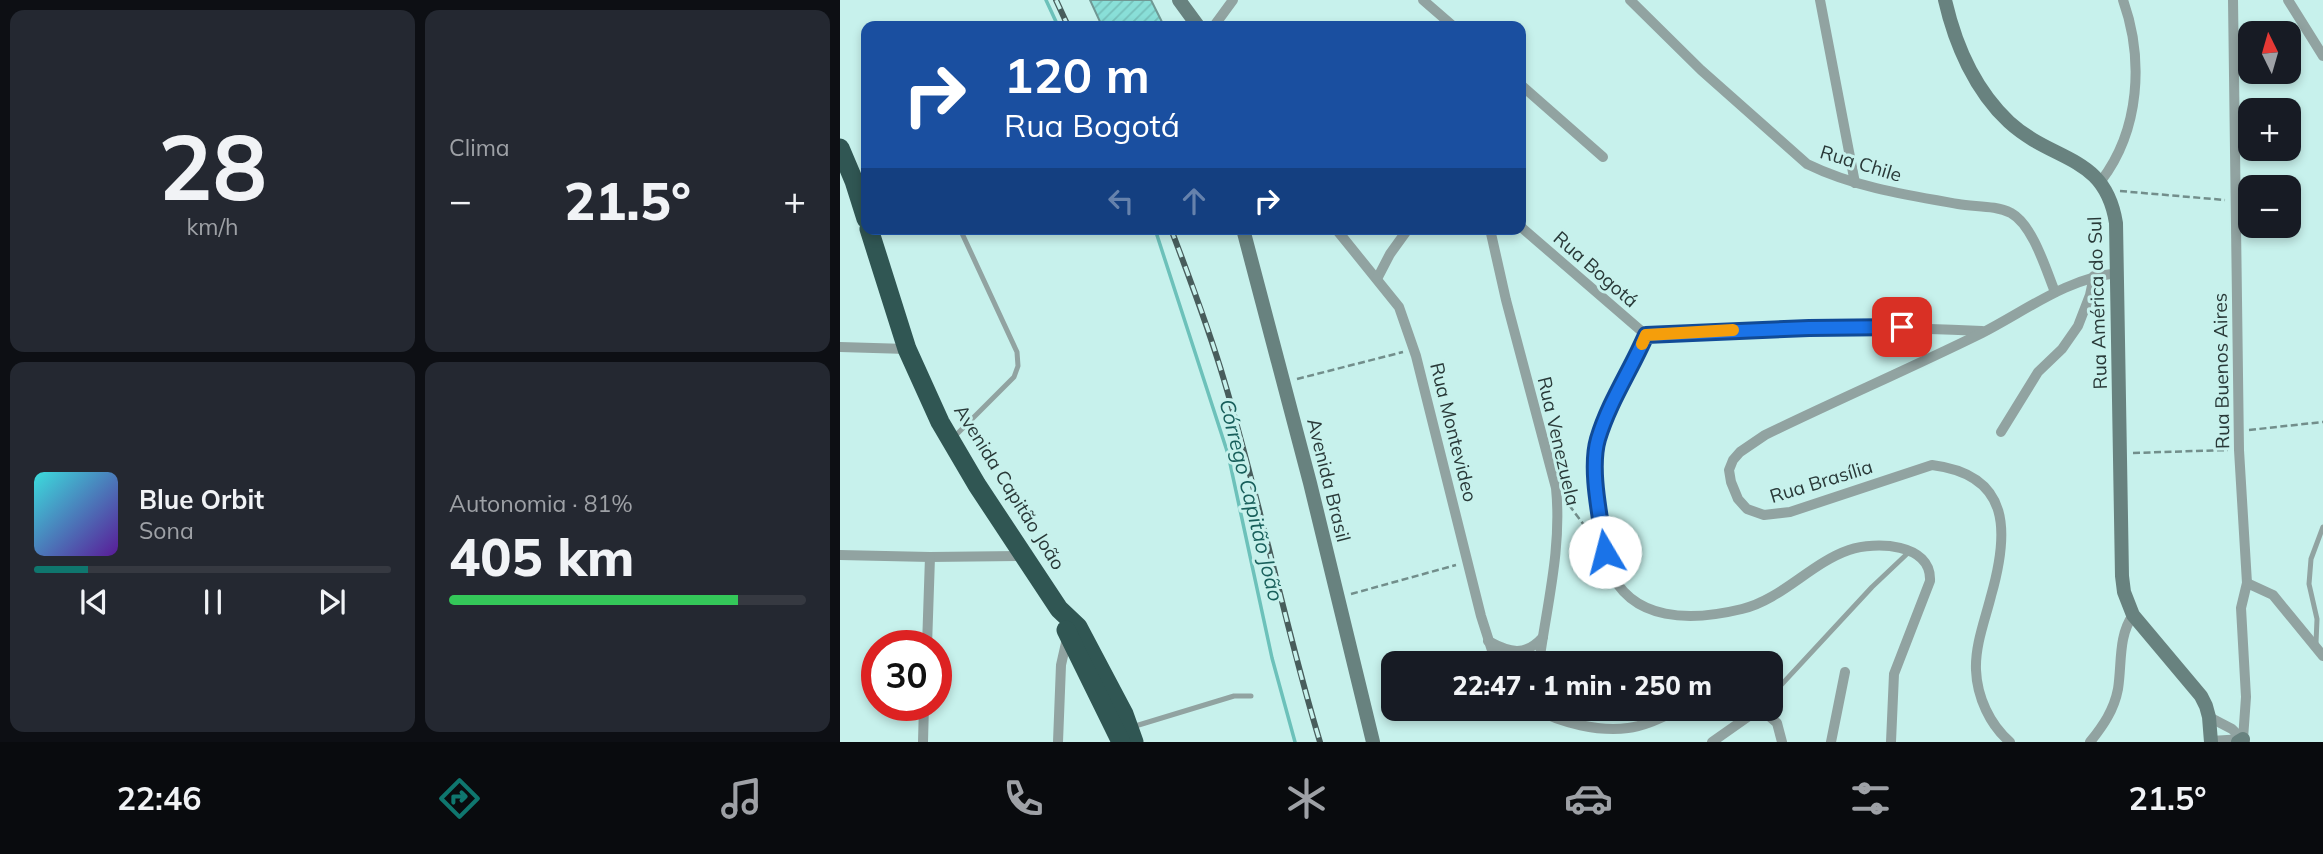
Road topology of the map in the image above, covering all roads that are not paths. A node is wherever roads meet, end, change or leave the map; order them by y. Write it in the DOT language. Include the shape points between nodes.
graph roads {
  1 [pos="1180,0"];
  2 [pos="1233,0"];
  3 [pos="1423,0"];
  4 [pos="1630,0"];
  5 [pos="1821,0"];
  6 [pos="1945,0"];
  7 [pos="2123,0"];
  8 [pos="2233,0"];
  9 [pos="2288,0"];
  10 [pos="1195,21"];
  11 [pos="1218,21"];
  12 [pos="1447,21"];
  13 [pos="2323,56"];
  14 [pos="1526,89"];
  15 [pos="840,148"];
  16 [pos="1603,156"];
  17 [pos="1855,183"];
  18 [pos="2104,186"];
  19 [pos="861,203"];
  20 [pos="1526,231"];
  21 [pos="871,235"];
  22 [pos="963,235"];
  23 [pos="1245,235"];
  24 [pos="1341,235"];
  25 [pos="1404,235"];
  26 [pos="1491,235"];
  27 [pos="2118,273"];
  28 [pos="2094,276"];
  29 [pos="1377,279"];
  30 [pos="2055,292"];
  31 [pos="1984,332"];
  32 [pos="1646,335"];
  33 [pos="840,347"];
  34 [pos="907,349"];
  35 [pos="2001,432"];
  36 [pos="951,441"];
  37 [pos="2323,527"];
  38 [pos="1910,551"];
  39 [pos="840,555"];
  40 [pos="1025,556"];
  41 [pos="930,557"];
  42 [pos="2247,583"];
  43 [pos="2133,615"];
  44 [pos="928,630"];
  45 [pos="1073,630"];
  46 [pos="1543,637"];
  47 [pos="1488,641"];
  48 [pos="1492,651"];
  49 [pos="1541,651"];
  50 [pos="2321,653"];
  51 [pos="1845,672"];
  52 [pos="1783,683"];
  53 [pos="1251,696"];
  54 [pos="2210,717"];
  55 [pos="924,721"];
  56 [pos="1561,721"];
  57 [pos="1652,721"];
  58 [pos="1743,721"];
  59 [pos="1775,721"];
  60 [pos="1128,737"];
  61 [pos="2211,741"];
  62 [pos="2242,741"];
  63 [pos="923,742"];
  64 [pos="1058,742"];
  65 [pos="1373,742"];
  66 [pos="1712,742"];
  67 [pos="1782,742"];
  68 [pos="1831,742"];
  69 [pos="1891,742"];
  70 [pos="2010,742"];
  71 [pos="2090,742"];
  1 -- 10 [label="street"];
  2 -- 11 [label="street"];
  3 -- 12 [label="street"];
  4 -- 17 [label="street, Rua Chile" via="1791,152 1824,173"];
  5 -- 17 [label="street"];
  6 -- 18 [label="street" via="1957,42 1995,107 2024,135 2081,165"];
  7 -- 18 [label="street" via="2136,55 2135,95 2123,143"];
  8 -- 42 [label="street, Rua Buenos Aires" via="2239,450"];
  9 -- 13 [label="street"];
  14 -- 16 [label="street"];
  15 -- 19 [label="highway"];
  17 -- 30 [label="street, Rua Chile" via="2011,213 2033,240"];
  18 -- 27 [label="street, Rua América do Sul" via="2116,223"];
  20 -- 32 [label="street, Rua Bogotá"];
  21 -- 34 [label="highway, Avenida Capitão João"];
  22 -- 36 [label="lane" via="1017,352 1018,366 1014,377"];
  23 -- 65 [label="street, Avenida Brasil"];
  24 -- 29 [label="street, Rua Montevideo"];
  25 -- 29 [label="street"];
  26 -- 46 [label="street, Rua Venezuela" via="1556,488 1557,552"];
  27 -- 28 [label="street, Rua Brasília"];
  27 -- 43 [label="street, Rua América do Sul" via="2122,576"];
  28 -- 30 [label="street, Rua Brasília"];
  28 -- 35 [label="street" via="2078,326 2038,372"];
  29 -- 47 [label="street, Rua Montevideo" via="1399,307 1414,349"];
  30 -- 31 [label="street, Rua Brasília"];
  31 -- 32 [label="street" via="1822,327"];
  31 -- 70 [label="street, Rua Brasília" via="1765,435 1733,460 1730,470 1738,499 1747,509 1765,515 1790,512 1932,465 1960,471 1987,489 1998,502 2000,545 1976,670 1987,712"];
  32 -- 38 [label="street" via="1613,402 1596,453 1605,552 1628,596 1648,610 1667,615 1745,609 1850,550 1882,546"];
  33 -- 34 [label="street"];
  34 -- 36 [label="highway, Avenida Capitão João"];
  36 -- 40 [label="highway, Avenida Capitão João"];
  37 -- 50 [label="lane" via="2311,559 2309,584"];
  38 -- 52 [label="lane"];
  38 -- 69 [label="street" via="1928,566 1930,581 1894,674"];
  39 -- 41 [label="street"];
  40 -- 41 [label="street"];
  40 -- 45 [label="highway, Avenida Capitão João"];
  41 -- 44 [label="street"];
  42 -- 50 [label="street" via="2273,595"];
  42 -- 62 [label="street, Rua Buenos Aires" via="2241,608 2246,696"];
  43 -- 54 [label="street" via="2201,696"];
  43 -- 71 [label="street" via="2123,637 2113,706"];
  45 -- 60 [label="highway, Avenida Capitão João"];
  45 -- 64 [label="street" via="1060,665"];
  46 -- 47 [label="street" via="1532,649 1516,651"];
  46 -- 49 [label="street, Rua Venezuela"];
  47 -- 48 [label="street, Rua Montevideo"];
  51 -- 68 [label="street"];
  53 -- 60 [label="lane" via="1234,696"];
  54 -- 61 [label="street"];
  54 -- 62 [label="street" via="2232,729"];
  55 -- 63 [label="street"];
  56 -- 57 [label="street" via="1628,728"];
  58 -- 66 [label="street"];
  59 -- 67 [label="street"];
  61 -- 62 [label="street"];
}
